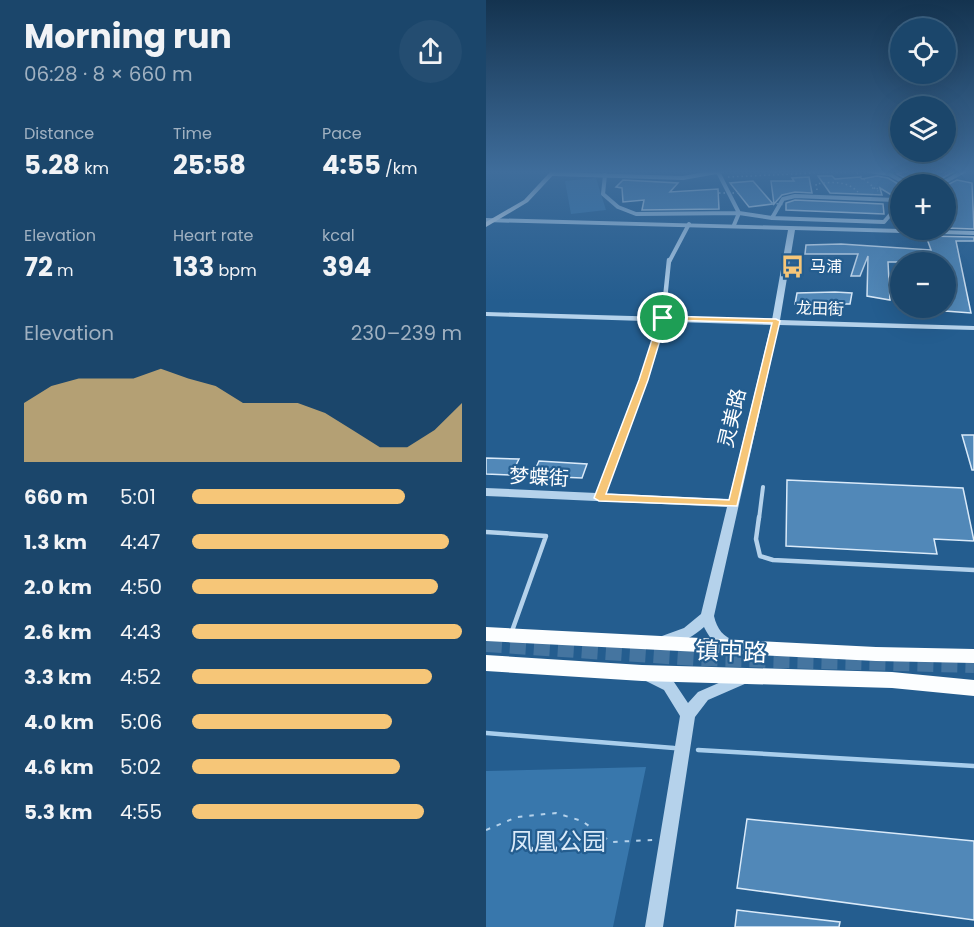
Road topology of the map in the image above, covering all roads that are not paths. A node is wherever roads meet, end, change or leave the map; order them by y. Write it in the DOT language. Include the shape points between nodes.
graph roads {
  1 [pos="504,214"];
  2 [pos="738,214"];
  3 [pos="747,214"];
  4 [pos="774,214"];
  5 [pos="890,215"];
  6 [pos="772,218"];
  7 [pos="486,220"];
  8 [pos="495,220"];
  9 [pos="689,224"];
  10 [pos="486,225"];
  11 [pos="734,225"];
  12 [pos="792,228"];
  13 [pos="974,233"];
  14 [pos="486,314"];
  15 [pos="663,318"];
  16 [pos="776,321"];
  17 [pos="974,328"];
  18 [pos="763,487"];
  19 [pos="486,492"];
  20 [pos="599,498"];
  21 [pos="733,503"];
  22 [pos="486,532"];
  23 [pos="974,570"];
  24 [pos="707,616"];
  25 [pos="486,634"];
  26 [pos="510,635"];
  27 [pos="655,642"];
  28 [pos="748,648"];
  29 [pos="974,656"];
  30 [pos="486,663"];
  31 [pos="642,673"];
  32 [pos="748,676"];
  33 [pos="974,688"];
  34 [pos="688,715"];
  35 [pos="654,927"];
  1 -- 8 [label="main road"];
  2 -- 11 [label="street"];
  3 -- 6 [label="street"];
  4 -- 6 [label="street"];
  5 -- 6 [label="street" via="884,222"];
  7 -- 8 [label="street"];
  8 -- 9 [label="street"];
  8 -- 10 [label="main road"];
  9 -- 11 [label="street"];
  9 -- 15 [label="street" via="668,263"];
  11 -- 12 [label="street"];
  12 -- 13 [label="street"];
  12 -- 16 [label="street, 灵美路"];
  14 -- 15 [label="street, 龙田街"];
  15 -- 16 [label="street, 龙田街"];
  15 -- 20 [label="street"];
  16 -- 17 [label="street, 龙田街"];
  16 -- 21 [label="street, 灵美路"];
  18 -- 23 [label="lane" via="756,538 760,555 773,560"];
  19 -- 20 [label="street, 梦蝶街"];
  20 -- 21 [label="street, 梦蝶街"];
  21 -- 24 [label="street, 灵美路"];
  22 -- 26 [label="lane" via="546,536"];
  24 -- 27 [label="street" via="681,637"];
  24 -- 28 [label="street" via="714,634 725,643"];
  25 -- 26 [label="highway, 镇中路"];
  26 -- 27 [label="highway, 镇中路"];
  27 -- 28 [label="highway, 镇中路"];
  28 -- 29 [label="highway, 镇中路"];
  30 -- 31 [label="highway, 镇中路"];
  31 -- 32 [label="highway, 镇中路"];
  31 -- 34 [label="street" via="669,686"];
  32 -- 33 [label="highway, 镇中路" via="892,680"];
  32 -- 34 [label="street" via="703,696"];
  34 -- 35 [label="street"];
}
